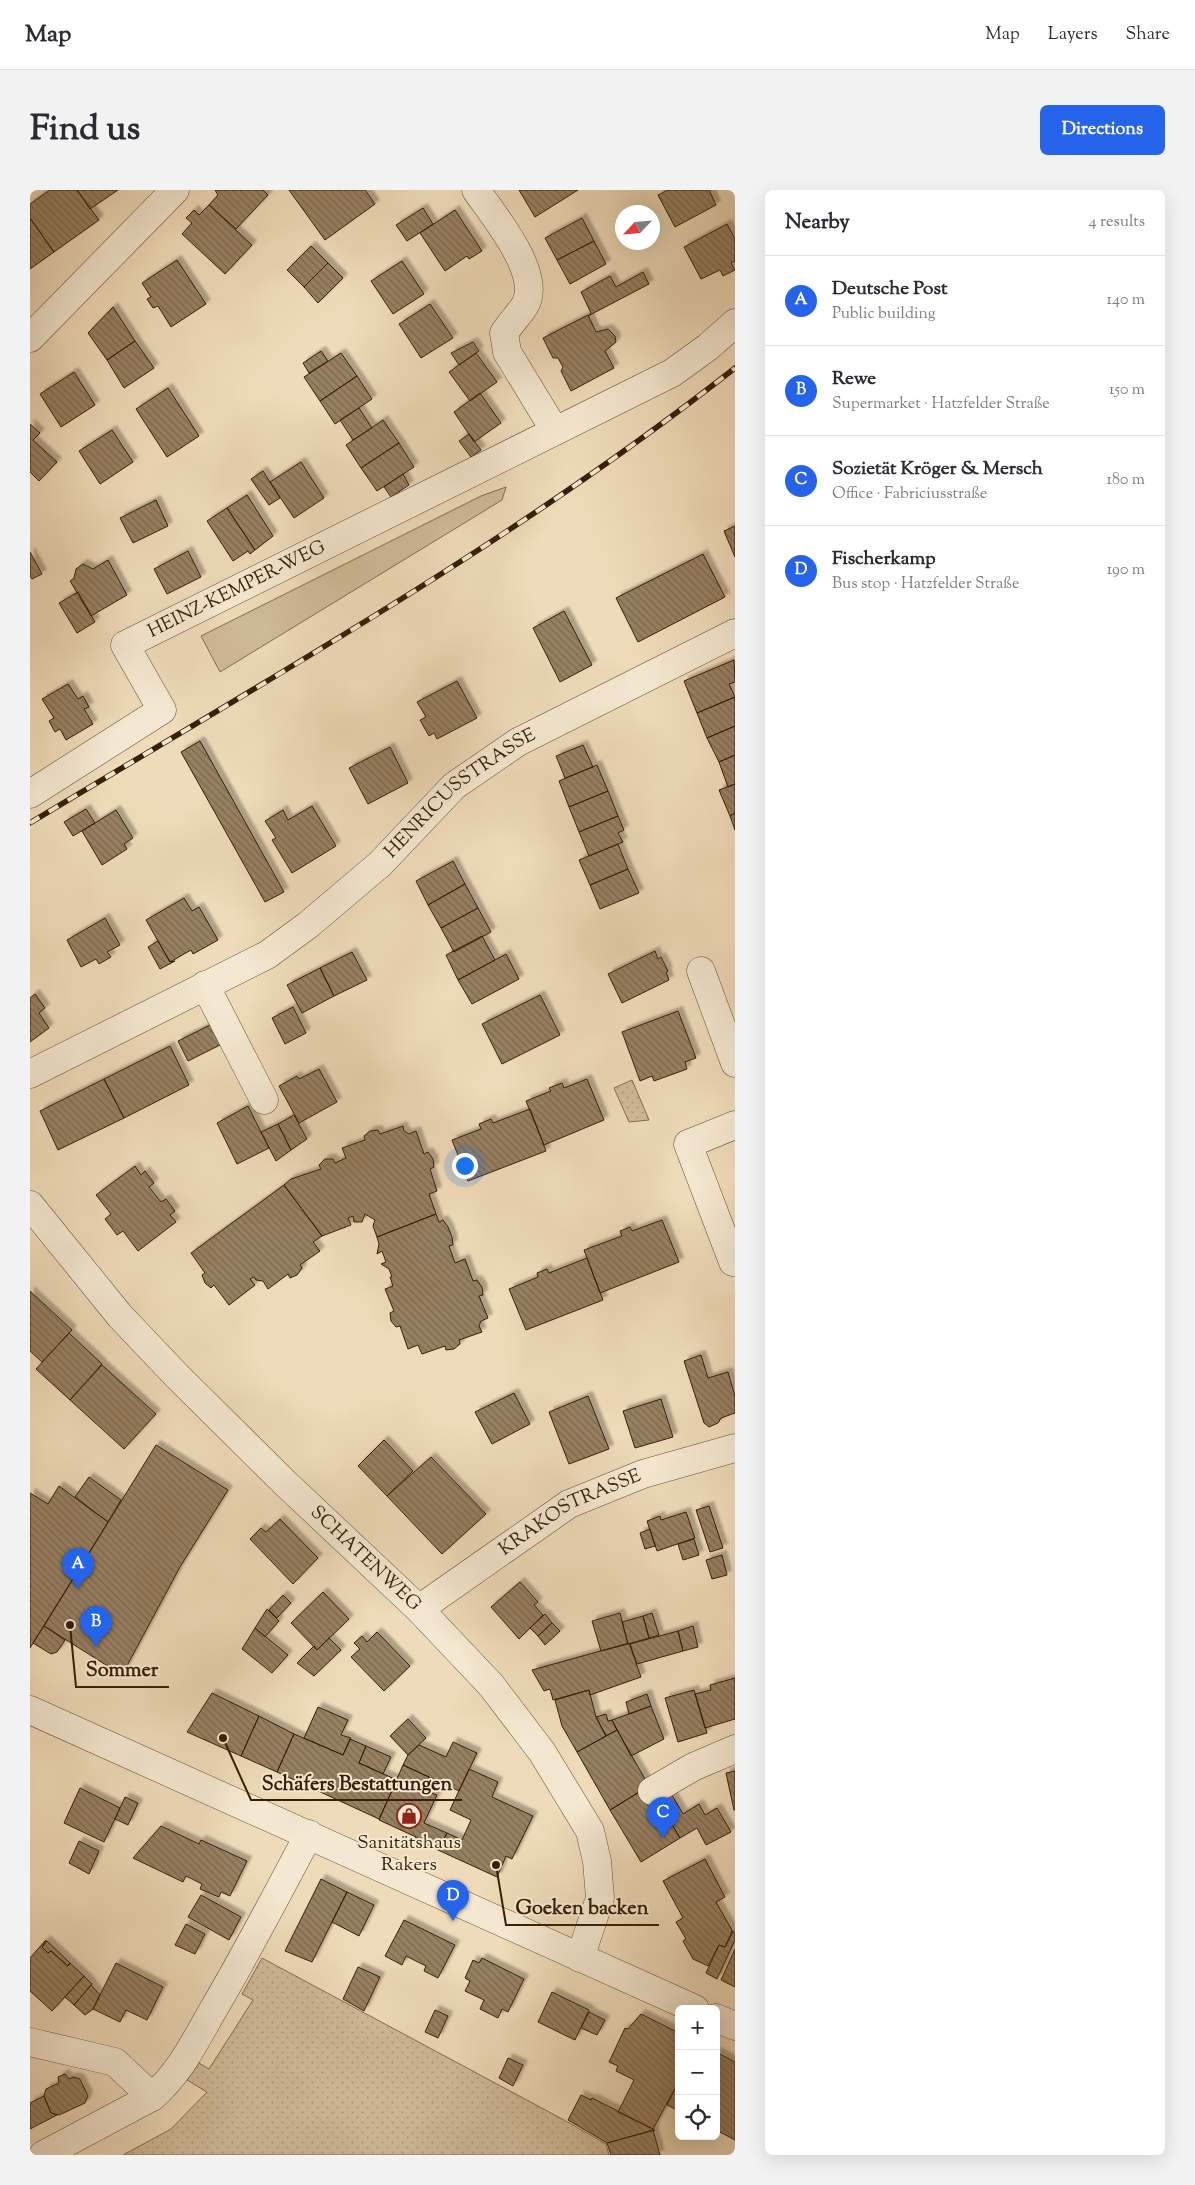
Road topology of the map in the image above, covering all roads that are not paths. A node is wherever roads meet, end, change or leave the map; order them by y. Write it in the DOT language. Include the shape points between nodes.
graph roads {
  1 [pos="175,190"];
  2 [pos="476,190"];
  3 [pos="735,323"];
  4 [pos="30,338"];
  5 [pos="555,431"];
  6 [pos="735,633"];
  7 [pos="30,794"];
  8 [pos="701,971"];
  9 [pos="206,985"];
  10 [pos="735,1063"];
  11 [pos="30,1074"];
  12 [pos="264,1100"];
  13 [pos="735,1125"];
  14 [pos="30,1205"];
  15 [pos="735,1261"];
  16 [pos="735,1448"];
  17 [pos="419,1609"];
  18 [pos="30,1710"];
  19 [pos="735,1750"];
  20 [pos="652,1791"];
  21 [pos="309,1834"];
  22 [pos="580,1958"];
  23 [pos="686,2005"];
  24 [pos="720,2020"];
  25 [pos="735,2026"];
  26 [pos="30,2042"];
  27 [pos="152,2097"];
  28 [pos="43,2155"];
  1 -- 4 [label="street"];
  2 -- 5 [label="street" via="522,260 529,285 526,304 504,333 506,352"];
  3 -- 5 [label="street, HEINZ-KEMPER-WEG" via="672,373"];
  5 -- 7 [label="street, HEINZ-KEMPER-WEG" via="125,645 162,710"];
  6 -- 9 [label="street, HENRICUSSTRASSE" via="518,742 485,763 454,786 380,864 308,925 266,955"];
  8 -- 10 [label="street"];
  9 -- 11 [label="street, HENRICUSSTRASSE"];
  9 -- 12 [label="street"];
  13 -- 15 [label="street" via="688,1144"];
  14 -- 17 [label="street, SCHATENWEG" via="120,1316 178,1378"];
  16 -- 17 [label="street, KRAKOSTRASSE" via="643,1474 569,1504"];
  17 -- 22 [label="street, SCHATENWEG" via="505,1703 542,1752 590,1830 600,1898"];
  18 -- 21 [label="street"];
  19 -- 20 [label="street" via="693,1767"];
  21 -- 22 [label="street"];
  21 -- 27 [label="street" via="235,1973 180,2067"];
  22 -- 23 [label="street"];
  24 -- 25 [label="street"];
  26 -- 27 [label="street" via="115,2062"];
  27 -- 28 [label="street"];
}
